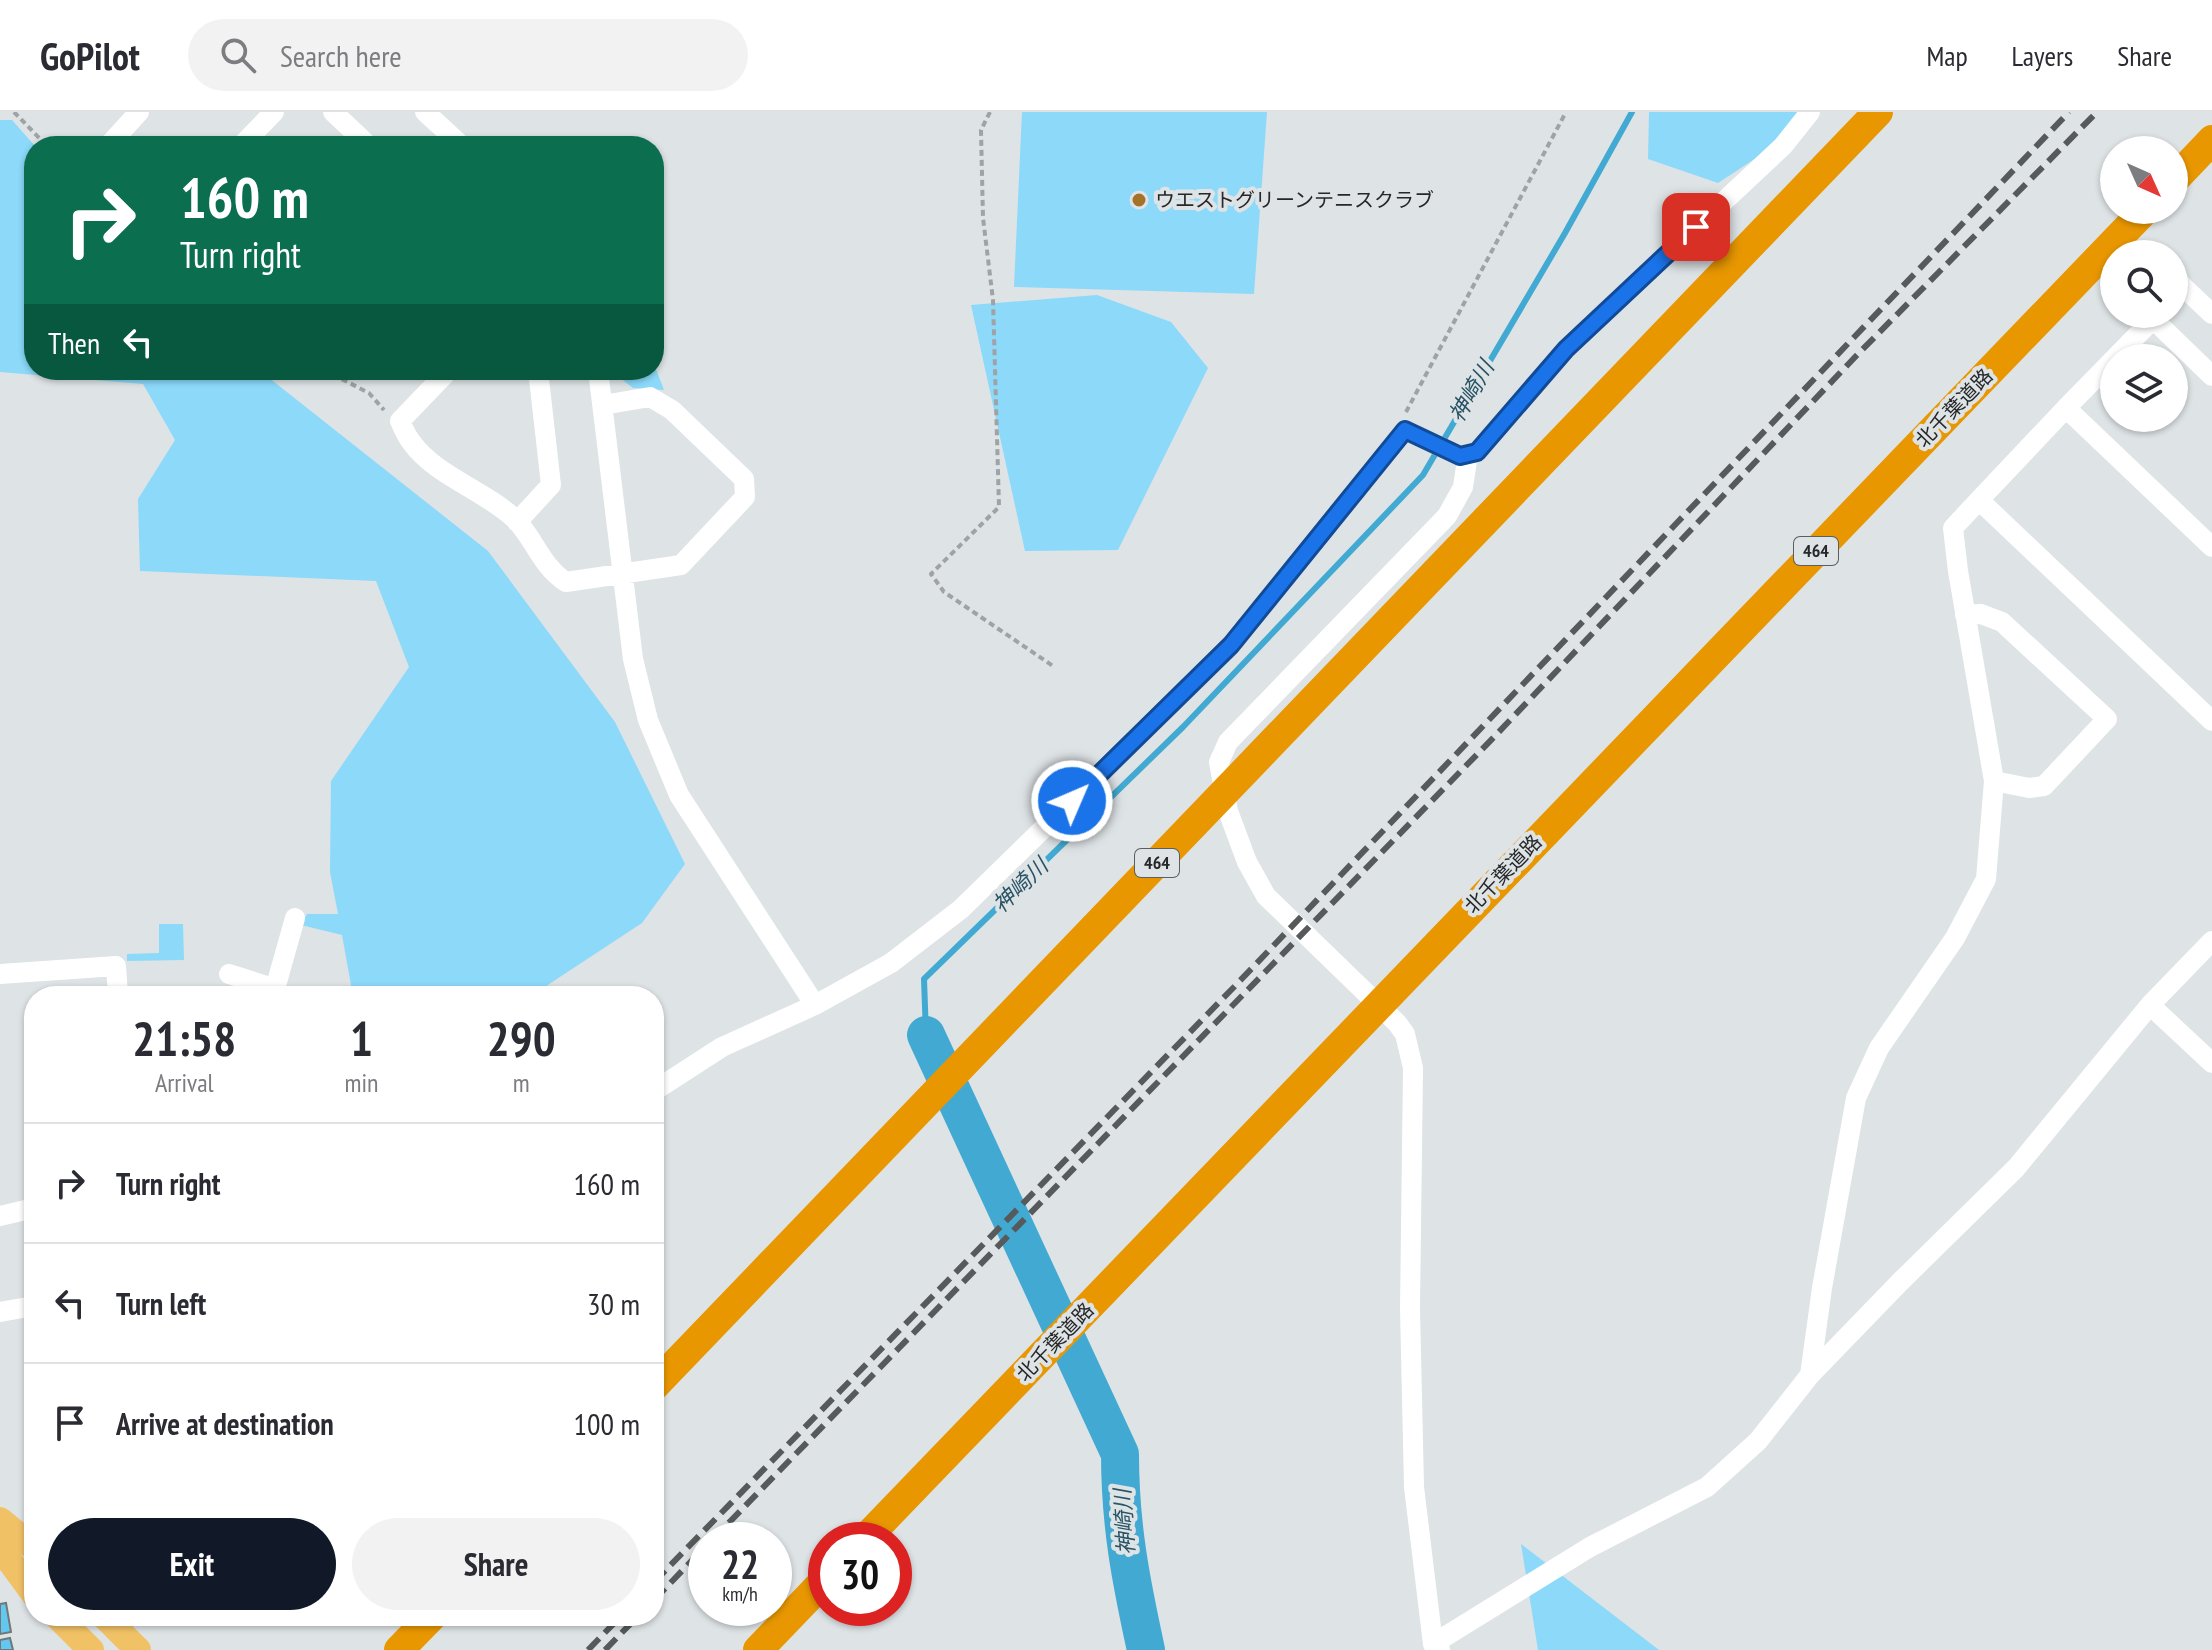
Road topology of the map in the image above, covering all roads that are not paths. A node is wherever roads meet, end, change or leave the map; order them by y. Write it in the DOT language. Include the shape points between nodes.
graph roads {
  1 [pos="139,112"];
  2 [pos="274,112"];
  3 [pos="333,112"];
  4 [pos="425,112"];
  5 [pos="1810,112"];
  6 [pos="1878,112"];
  7 [pos="117,136"];
  8 [pos="251,136"];
  9 [pos="358,136"];
  10 [pos="451,136"];
  11 [pos="2212,140"];
  12 [pos="2188,165"];
  13 [pos="2131,224"];
  14 [pos="2188,291"];
  15 [pos="2212,314"];
  16 [pos="2128,344"];
  17 [pos="2179,344"];
  18 [pos="2188,353"];
  19 [pos="2100,373"];
  20 [pos="2212,376"];
  21 [pos="439,380"];
  22 [pos="539,380"];
  23 [pos="599,380"];
  24 [pos="603,405"];
  25 [pos="2066,408"];
  26 [pos="1460,454"];
  27 [pos="1979,500"];
  28 [pos="517,522"];
  29 [pos="2212,547"];
  30 [pos="624,572"];
  31 [pos="1965,615"];
  32 [pos="2212,721"];
  33 [pos="1994,781"];
  34 [pos="295,918"];
  35 [pos="2212,941"];
  36 [pos="0,974"];
  37 [pos="229,974"];
  38 [pos="117,986"];
  39 [pos="259,986"];
  40 [pos="276,986"];
  41 [pos="815,1005"];
  42 [pos="2150,1005"];
  43 [pos="2211,1062"];
  44 [pos="664,1085"];
  45 [pos="24,1210"];
  46 [pos="0,1216"];
  47 [pos="24,1308"];
  48 [pos="0,1312"];
  49 [pos="1810,1375"];
  50 [pos="664,1376"];
  51 [pos="0,1520"];
  52 [pos="882,1522"];
  53 [pos="24,1540"];
  54 [pos="0,1548"];
  55 [pos="24,1580"];
  56 [pos="808,1598"];
  57 [pos="67,1626"];
  58 [pos="114,1626"];
  59 [pos="422,1626"];
  60 [pos="1437,1647"];
  61 [pos="91,1650"];
  62 [pos="138,1650"];
  63 [pos="399,1650"];
  64 [pos="758,1650"];
  1 -- 7 [label="street"];
  2 -- 8 [label="street"];
  3 -- 9 [label="street"];
  4 -- 10 [label="street"];
  5 -- 26 [label="street" via="1783,146 1566,349 1477,452"];
  6 -- 50 [label="highway, 464"];
  11 -- 12 [label="highway"];
  13 -- 52 [label="highway, 北千葉道路 / 464"];
  14 -- 15 [label="street"];
  16 -- 17 [label="street" via="2153,319"];
  18 -- 20 [label="street"];
  19 -- 25 [label="street"];
  21 -- 28 [label="street" via="400,421 412,443"];
  22 -- 28 [label="street" via="551,485"];
  23 -- 24 [label="street"];
  24 -- 30 [label="street"];
  24 -- 30 [label="street" via="650,397 672,410 744,479 745,497 681,565"];
  25 -- 27 [label="street"];
  25 -- 29 [label="street"];
  26 -- 41 [label="street" via="1405,430 1231,645 1051,822 961,909 891,963"];
  26 -- 60 [label="street" via="1463,487 1447,516 1228,742 1219,762 1228,811 1255,880 1397,1023 1409,1048 1414,1487"];
  27 -- 31 [label="street" via="1953,528"];
  27 -- 32 [label="street"];
  28 -- 30 [label="street" via="552,573 566,582"];
  30 -- 41 [label="street" via="633,659 648,720 679,795"];
  31 -- 33 [label="street"];
  31 -- 33 [label="street" via="2002,622 2107,719 2044,786"];
  33 -- 49 [label="street" via="1986,879 1955,938 1879,1048 1856,1098"];
  34 -- 40 [label="street"];
  35 -- 42 [label="street"];
  36 -- 38 [label="street" via="116,966"];
  37 -- 39 [label="street"];
  41 -- 44 [label="street" via="722,1047"];
  42 -- 43 [label="street"];
  42 -- 49 [label="street" via="2016,1168"];
  45 -- 46 [label="street"];
  47 -- 48 [label="street"];
  49 -- 60 [label="street" via="1758,1441 1707,1487 1590,1547"];
  51 -- 53 [label="main road"];
  54 -- 55 [label="main road"];
  56 -- 64 [label="highway"];
  57 -- 61 [label="main road"];
  58 -- 62 [label="main road"];
  59 -- 63 [label="highway"];
}
